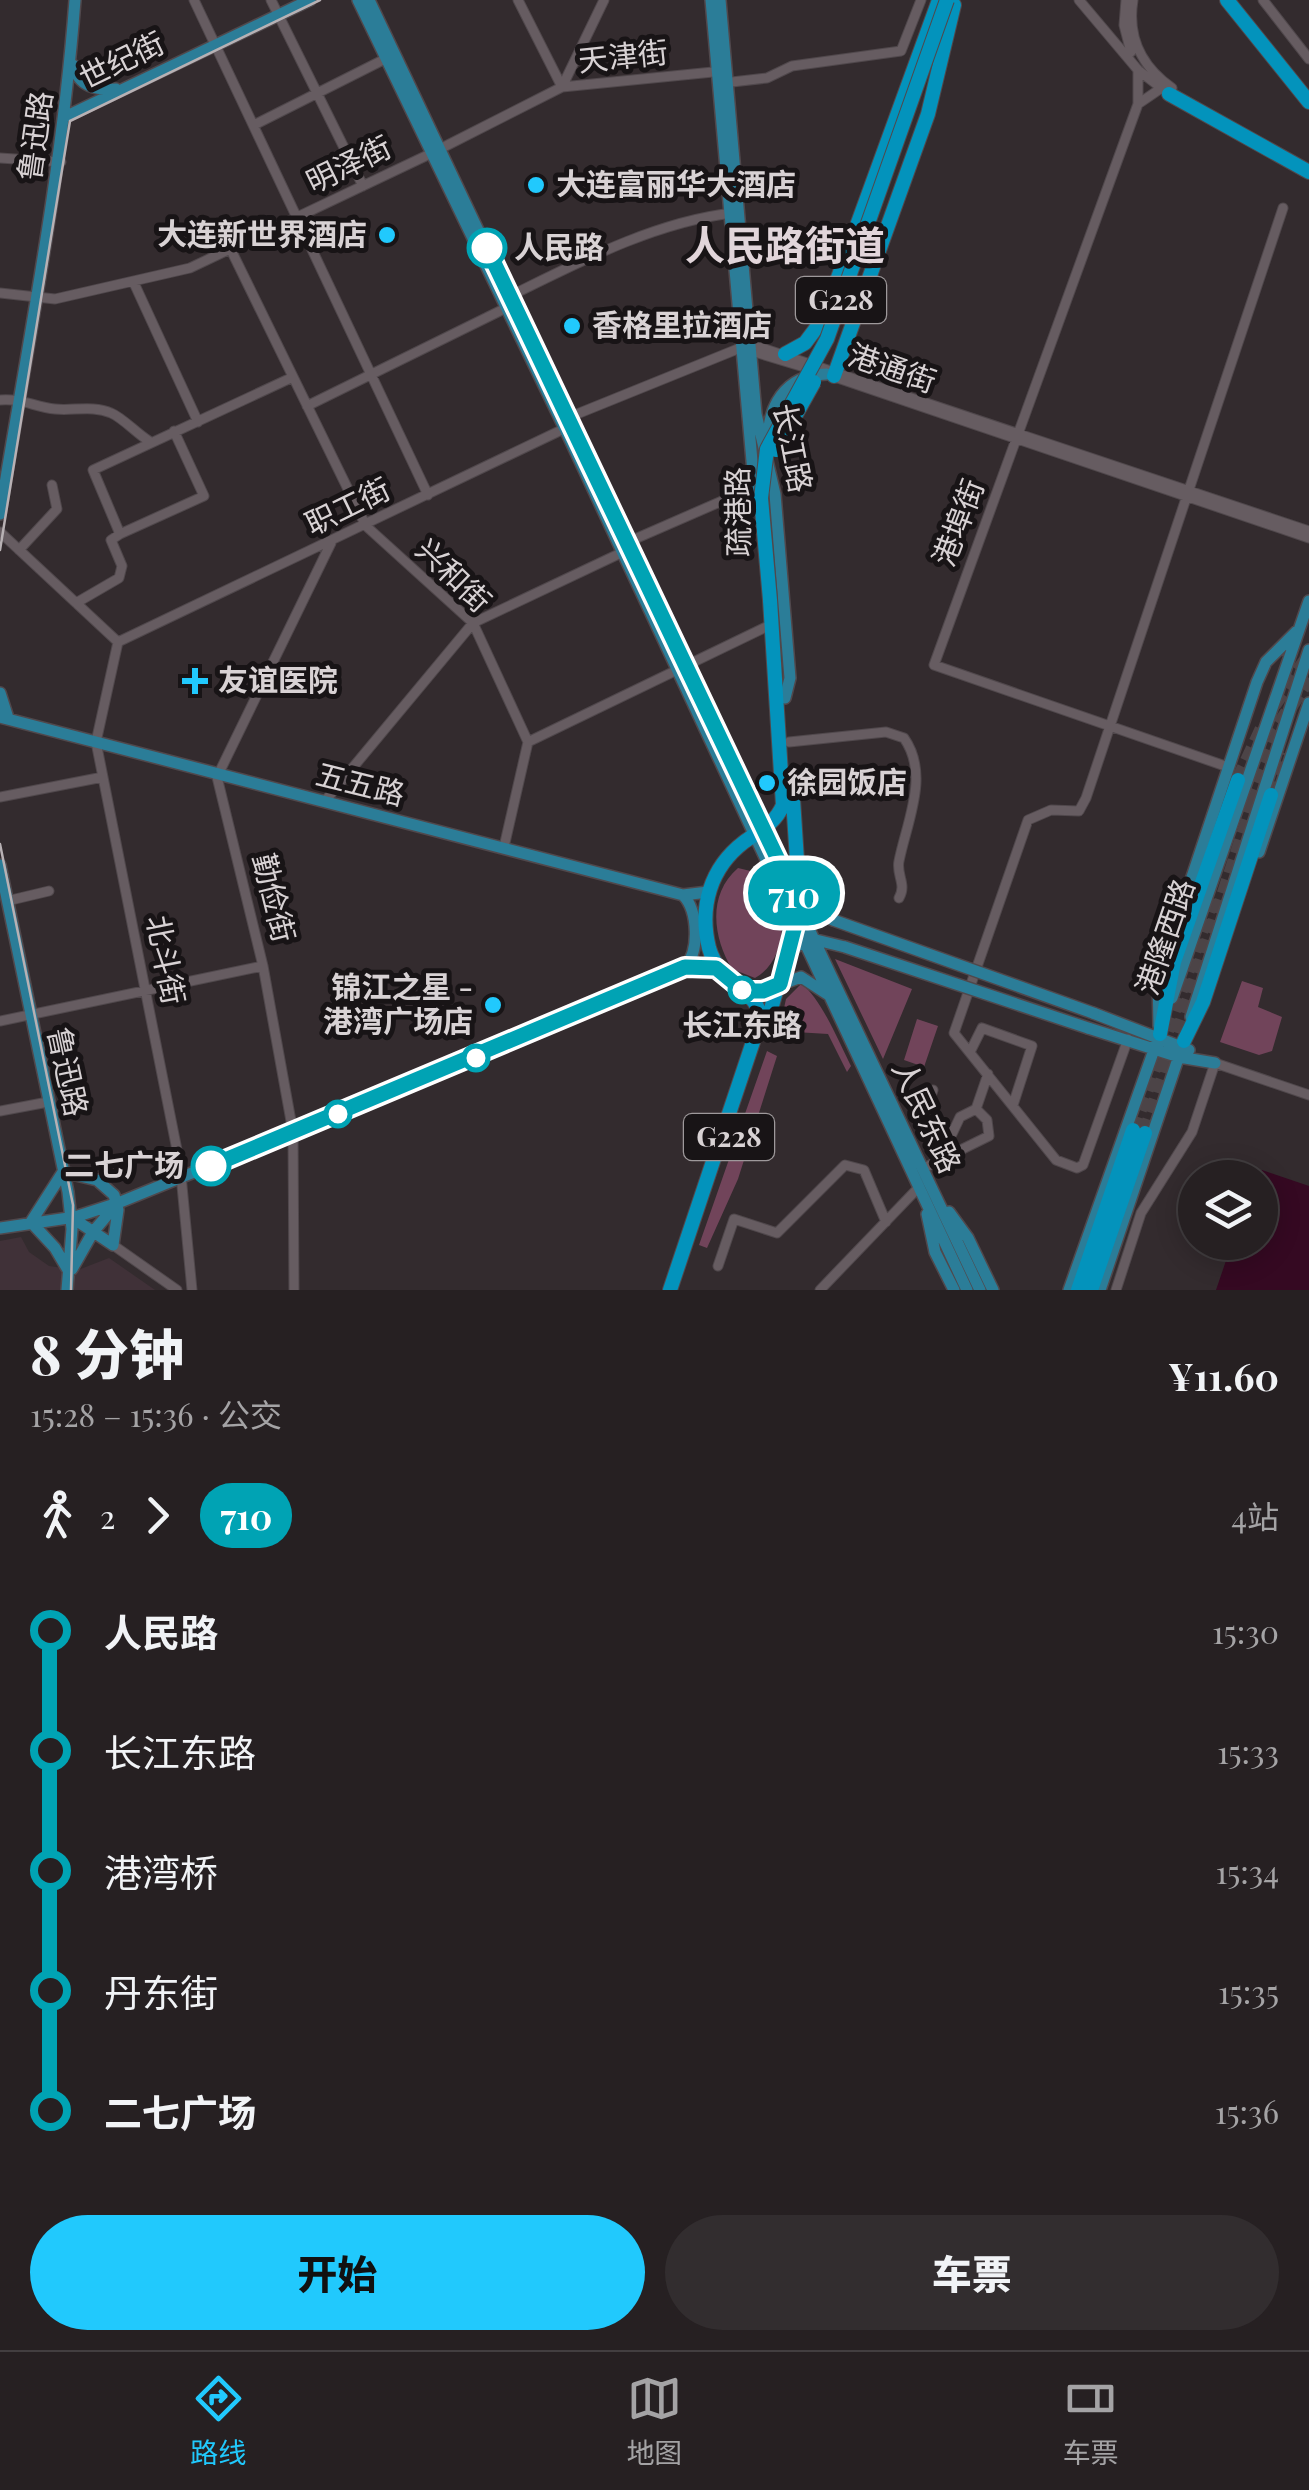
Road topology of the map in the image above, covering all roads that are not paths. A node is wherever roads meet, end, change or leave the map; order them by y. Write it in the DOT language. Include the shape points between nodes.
graph roads {
  1 [pos="75,0"];
  2 [pos="194,0"];
  3 [pos="271,0"];
  4 [pos="310,0"];
  5 [pos="358,0"];
  6 [pos="369,0"];
  7 [pos="518,0"];
  8 [pos="604,0"];
  9 [pos="711,0"];
  10 [pos="720,0"];
  11 [pos="921,0"];
  12 [pos="938,0"];
  13 [pos="1079,0"];
  14 [pos="1129,0"];
  15 [pos="1227,0"];
  16 [pos="1237,0"];
  17 [pos="1263,0"];
  18 [pos="952,2"];
  19 [pos="279,16"];
  20 [pos="215,43"];
  21 [pos="1132,52"];
  22 [pos="71,57"];
  23 [pos="387,58"];
  24 [pos="1309,59"];
  25 [pos="1138,70"];
  26 [pos="722,77"];
  27 [pos="562,88"];
  28 [pos="120,89"];
  29 [pos="1167,90"];
  30 [pos="1309,90"];
  31 [pos="317,93"];
  32 [pos="1309,102"];
  33 [pos="1138,104"];
  34 [pos="65,117"];
  35 [pos="254,125"];
  36 [pos="436,151"];
  37 [pos="0,158"];
  38 [pos="60,162"];
  39 [pos="1309,162"];
  40 [pos="1309,172"];
  41 [pos="362,186"];
  42 [pos="1282,208"];
  43 [pos="734,213"];
  44 [pos="296,218"];
  45 [pos="231,250"];
  46 [pos="134,283"];
  47 [pos="0,293"];
  48 [pos="39,297"];
  49 [pos="508,302"];
  50 [pos="747,347"];
  51 [pos="785,354"];
  52 [pos="832,373"];
  53 [pos="370,376"];
  54 [pos="293,377"];
  55 [pos="19,398"];
  56 [pos="0,400"];
  57 [pos="307,406"];
  58 [pos="198,422"];
  59 [pos="569,427"];
  60 [pos="174,431"];
  61 [pos="1020,436"];
  62 [pos="149,441"];
  63 [pos="768,460"];
  64 [pos="52,485"];
  65 [pos="754,487"];
  66 [pos="1189,494"];
  67 [pos="428,495"];
  68 [pos="0,514"];
  69 [pos="366,526"];
  70 [pos="0,532"];
  71 [pos="120,534"];
  72 [pos="1309,535"];
  73 [pos="331,543"];
  74 [pos="625,547"];
  75 [pos="19,550"];
  76 [pos="1309,600"];
  77 [pos="76,603"];
  78 [pos="473,623"];
  79 [pos="766,626"];
  80 [pos="1297,631"];
  81 [pos="118,642"];
  82 [pos="1309,650"];
  83 [pos="682,668"];
  84 [pos="0,693"];
  85 [pos="780,698"];
  86 [pos="1309,703"];
  87 [pos="3,720"];
  88 [pos="1112,728"];
  89 [pos="96,742"];
  90 [pos="528,742"];
  91 [pos="788,742"];
  92 [pos="1233,773"];
  93 [pos="103,777"];
  94 [pos="217,777"];
  95 [pos="1271,795"];
  96 [pos="0,797"];
  97 [pos="325,801"];
  98 [pos="752,816"];
  99 [pos="760,831"];
  100 [pos="742,844"];
  101 [pos="504,847"];
  102 [pos="0,865"];
  103 [pos="800,873"];
  104 [pos="50,892"];
  105 [pos="708,892"];
  106 [pos="683,895"];
  107 [pos="4,897"];
  108 [pos="899,898"];
  109 [pos="800,906"];
  110 [pos="797,922"];
  111 [pos="809,938"];
  112 [pos="845,947"];
  113 [pos="790,952"];
  114 [pos="827,965"];
  115 [pos="264,966"];
  116 [pos="685,967"];
  117 [pos="716,968"];
  118 [pos="780,984"];
  119 [pos="146,990"];
  120 [pos="744,991"];
  121 [pos="834,1001"];
  122 [pos="29,1014"];
  123 [pos="0,1021"];
  124 [pos="1132,1027"];
  125 [pos="1158,1040"];
  126 [pos="1127,1041"];
  127 [pos="1182,1048"];
  128 [pos="971,1050"];
  129 [pos="1215,1063"];
  130 [pos="988,1074"];
  131 [pos="933,1090"];
  132 [pos="1309,1094"];
  133 [pos="48,1102"];
  134 [pos="1013,1105"];
  135 [pos="976,1109"];
  136 [pos="0,1111"];
  137 [pos="293,1132"];
  138 [pos="928,1166"];
  139 [pos="63,1172"];
  140 [pos="181,1178"];
  141 [pos="919,1187"];
  142 [pos="939,1202"];
  143 [pos="118,1203"];
  144 [pos="926,1205"];
  145 [pos="78,1216"];
  146 [pos="31,1222"];
  147 [pos="886,1222"];
  148 [pos="0,1228"];
  149 [pos="94,1230"];
  150 [pos="113,1245"];
  151 [pos="76,1262"];
  152 [pos="718,1266"];
  153 [pos="68,1275"];
  154 [pos="67,1290"];
  155 [pos="177,1290"];
  156 [pos="192,1290"];
  157 [pos="294,1290"];
  158 [pos="674,1290"];
  159 [pos="820,1290"];
  160 [pos="954,1290"];
  161 [pos="967,1290"];
  162 [pos="980,1290"];
  163 [pos="992,1290"];
  164 [pos="1070,1290"];
  165 [pos="1078,1290"];
  166 [pos="1091,1290"];
  167 [pos="1100,1290"];
  168 [pos="1116,1290"];
  1 -- 22 [label="main road, 鲁迅路"];
  2 -- 20 [label="street"];
  3 -- 19 [label="street"];
  4 -- 19 [label="main road, 世纪街"];
  5 -- 23 [label="main road"];
  6 -- 36 [label="main road"];
  7 -- 27 [label="street, 天津街"];
  8 -- 27 [label="street"];
  9 -- 26 [label="main road, 长江路"];
  10 -- 26 [label="main road, 长江路"];
  11 -- 26 [label="street, 天津街" via="900,52 792,66 767,78"];
  12 -- 51 [label="highway" via="823,318 805,343"];
  13 -- 21 [label="street"];
  14 -- 21 [label="street"];
  15 -- 32 [label="highway"];
  16 -- 30 [label="highway"];
  17 -- 24 [label="street"];
  18 -- 52 [label="highway" via="928,114"];
  18 -- 85 [label="highway, 疏港路 / G228, bridge" via="834,342 770,468"];
  19 -- 20 [label="main road, 世纪街"];
  19 -- 31 [label="street"];
  20 -- 28 [label="main road, 世纪街"];
  20 -- 35 [label="street"];
  21 -- 25 [label="street"];
  21 -- 29 [label="street"];
  22 -- 28 [label="main road" via="76,77 88,86"];
  22 -- 34 [label="main road, 鲁迅路"];
  23 -- 31 [label="street"];
  23 -- 36 [label="main road"];
  25 -- 29 [label="street"];
  25 -- 33 [label="street, 港埠街"];
  26 -- 27 [label="street, 天津街"];
  26 -- 43 [label="main road, 长江路"];
  27 -- 36 [label="street, 明泽街"];
  28 -- 34 [label="main road, 世纪街"];
  29 -- 33 [label="street"];
  29 -- 39 [label="highway"];
  29 -- 40 [label="highway"];
  31 -- 35 [label="street"];
  31 -- 41 [label="street"];
  33 -- 61 [label="street, 港埠街"];
  34 -- 38 [label="main road, 鲁迅路"];
  35 -- 44 [label="street"];
  36 -- 41 [label="street, 明泽街"];
  36 -- 49 [label="main road"];
  37 -- 38 [label="street"];
  38 -- 48 [label="main road, 鲁迅路"];
  41 -- 44 [label="street, 明泽街"];
  42 -- 66 [label="street"];
  43 -- 49 [label="street" via="676,224"];
  43 -- 50 [label="main road, 长江路"];
  44 -- 45 [label="street, 明泽街"];
  44 -- 53 [label="street"];
  45 -- 46 [label="street, 明泽街"];
  45 -- 54 [label="street, 兴和街"];
  46 -- 48 [label="street, 明泽街"];
  46 -- 58 [label="street"];
  47 -- 48 [label="street, 明泽街"];
  48 -- 55 [label="main road, 鲁迅路"];
  49 -- 53 [label="street"];
  49 -- 59 [label="main road"];
  50 -- 51 [label="street, 港通街"];
  50 -- 52 [label="street, 港通街"];
  50 -- 59 [label="street, 职工街" via="577,414"];
  50 -- 63 [label="main road, 长江路"];
  50 -- 65 [label="main road"];
  51 -- 52 [label="street, 港通街"];
  52 -- 61 [label="street, 港通街"];
  52 -- 63 [label="main road" via="792,383 774,403"];
  53 -- 57 [label="street"];
  53 -- 67 [label="street"];
  54 -- 57 [label="street, 兴和街"];
  54 -- 58 [label="street"];
  55 -- 56 [label="street"];
  55 -- 62 [label="street" via="52,409 116,414"];
  55 -- 68 [label="main road, 鲁迅路"];
  57 -- 69 [label="street, 兴和街"];
  58 -- 60 [label="street"];
  59 -- 67 [label="street, 职工街"];
  59 -- 74 [label="main road"];
  60 -- 62 [label="street"];
  60 -- 71 [label="street" via="204,496"];
  61 -- 66 [label="street, 港通街"];
  61 -- 88 [label="street, 港埠街" via="934,665"];
  62 -- 71 [label="street" via="93,470"];
  63 -- 85 [label="main road, 长江路" via="790,678"];
  64 -- 75 [label="street" via="57,509"];
  65 -- 74 [label="street"];
  65 -- 79 [label="main road"];
  66 -- 72 [label="street, 港通街"];
  66 -- 88 [label="street"];
  67 -- 69 [label="street, 职工街"];
  69 -- 73 [label="street, 职工街"];
  69 -- 78 [label="street, 兴和街"];
  70 -- 75 [label="street"];
  71 -- 77 [label="street" via="111,540 122,566 119,578"];
  73 -- 81 [label="street, 职工街"];
  73 -- 94 [label="street"];
  74 -- 78 [label="street"];
  74 -- 83 [label="main road"];
  75 -- 77 [label="street"];
  76 -- 80 [label="main road, 港隆西路"];
  77 -- 81 [label="street"];
  78 -- 90 [label="street, 兴和街"];
  78 -- 97 [label="street"];
  79 -- 83 [label="street"];
  79 -- 85 [label="main road"];
  80 -- 92 [label="main road" via="1266,662"];
  80 -- 125 [label="main road, 港隆西路"];
  81 -- 89 [label="street, 北斗街"];
  82 -- 127 [label="main road, 港隆西路"];
  83 -- 90 [label="street"];
  83 -- 98 [label="main road"];
  84 -- 87 [label="main road"];
  85 -- 91 [label="highway, 长江路 / G228"];
  85 -- 99 [label="highway, 长江路 / G228" via="784,795 779,814"];
  86 -- 127 [label="main road" via="1212,993"];
  87 -- 89 [label="main road, 五五路"];
  88 -- 92 [label="street, 港埠街"];
  88 -- 128 [label="street" via="1079,812 1039,813 1022,832 954,1033"];
  89 -- 93 [label="street, 北斗街"];
  89 -- 94 [label="main road, 五五路"];
  90 -- 101 [label="street"];
  91 -- 103 [label="highway, 长江路 / G228"];
  91 -- 108 [label="street" via="886,732 904,738 916,768 913,813 898,866 904,884"];
  92 -- 125 [label="highway" via="1174,962"];
  93 -- 96 [label="street"];
  93 -- 119 [label="street, 北斗街"];
  94 -- 97 [label="main road, 五五路"];
  94 -- 115 [label="street, 勤俭街"];
  95 -- 127 [label="highway"];
  97 -- 101 [label="main road, 五五路"];
  98 -- 99 [label="main road"];
  98 -- 100 [label="main road"];
  99 -- 100 [label="highway"];
  99 -- 109 [label="main road"];
  99 -- 110 [label="main road"];
  100 -- 105 [label="highway"];
  101 -- 106 [label="main road, 五五路"];
  102 -- 107 [label="main road, 鲁迅路"];
  103 -- 109 [label="highway, 长江路 / G228"];
  103 -- 124 [label="main road, bridge" via="816,905 834,920"];
  104 -- 107 [label="street"];
  105 -- 106 [label="main road, 五五路"];
  105 -- 117 [label="highway" via="707,940"];
  106 -- 116 [label="main road" via="692,909 694,950"];
  107 -- 122 [label="main road, 鲁迅路"];
  109 -- 110 [label="highway, G228"];
  109 -- 111 [label="main road"];
  110 -- 111 [label="main road"];
  110 -- 113 [label="highway, G228"];
  111 -- 112 [label="main road"];
  111 -- 113 [label="main road"];
  111 -- 114 [label="main road"];
  111 -- 121 [label="main road"];
  112 -- 114 [label="main road" via="830,952"];
  112 -- 126 [label="main road, bridge"];
  113 -- 118 [label="highway, G228"];
  114 -- 142 [label="main road, 人民东路"];
  115 -- 119 [label="street"];
  115 -- 137 [label="street, 勤俭街"];
  116 -- 117 [label="main road"];
  116 -- 137 [label="main road"];
  117 -- 120 [label="highway"];
  118 -- 120 [label="main road"];
  118 -- 121 [label="main road" via="809,978"];
  118 -- 158 [label="highway, G228"];
  119 -- 122 [label="street"];
  119 -- 140 [label="street, 北斗街"];
  120 -- 158 [label="highway, G228" via="759,1007 760,1021"];
  121 -- 141 [label="main road, 人民东路"];
  122 -- 123 [label="street"];
  122 -- 133 [label="main road, 鲁迅路"];
  124 -- 125 [label="main road"];
  124 -- 126 [label="street"];
  125 -- 126 [label="main road"];
  125 -- 127 [label="main road"];
  125 -- 164 [label="main road, 港隆西路"];
  126 -- 134 [label="street" via="1083,1165 1056,1160"];
  127 -- 129 [label="main road"];
  127 -- 167 [label="main road, 港隆西路"];
  128 -- 130 [label="street"];
  128 -- 134 [label="street" via="982,1028 1032,1046"];
  129 -- 132 [label="street"];
  129 -- 168 [label="street" via="1192,1132 1141,1213"];
  130 -- 134 [label="street"];
  130 -- 135 [label="street"];
  131 -- 135 [label="street" via="928,1108 946,1132 952,1134 960,1116"];
  133 -- 136 [label="street"];
  133 -- 139 [label="main road, 鲁迅路"];
  135 -- 138 [label="street" via="988,1120 989,1136"];
  137 -- 140 [label="main road"];
  137 -- 157 [label="street, 勤俭街"];
  139 -- 143 [label="main road" via="105,1185"];
  139 -- 145 [label="main road, 鲁迅路"];
  139 -- 146 [label="main road"];
  140 -- 143 [label="main road"];
  140 -- 156 [label="street, 北斗街"];
  141 -- 144 [label="main road, 人民东路"];
  141 -- 147 [label="street"];
  142 -- 162 [label="main road, 人民东路"];
  142 -- 163 [label="main road" via="968,1238"];
  143 -- 145 [label="main road"];
  143 -- 149 [label="main road"];
  143 -- 150 [label="main road"];
  144 -- 160 [label="main road" via="928,1232"];
  144 -- 161 [label="main road, 人民东路"];
  145 -- 146 [label="main road"];
  145 -- 149 [label="main road"];
  145 -- 153 [label="main road, 鲁迅路"];
  146 -- 148 [label="main road"];
  146 -- 153 [label="main road" via="61,1256"];
  147 -- 152 [label="street" via="864,1170 845,1165 778,1234 734,1219"];
  147 -- 159 [label="street"];
  149 -- 150 [label="main road"];
  149 -- 151 [label="main road"];
  150 -- 151 [label="main road"];
  150 -- 155 [label="street"];
  151 -- 153 [label="main road"];
  153 -- 154 [label="main road, 鲁迅路"];
  165 -- 166 [label="highway" via="1139,1132"];
}
